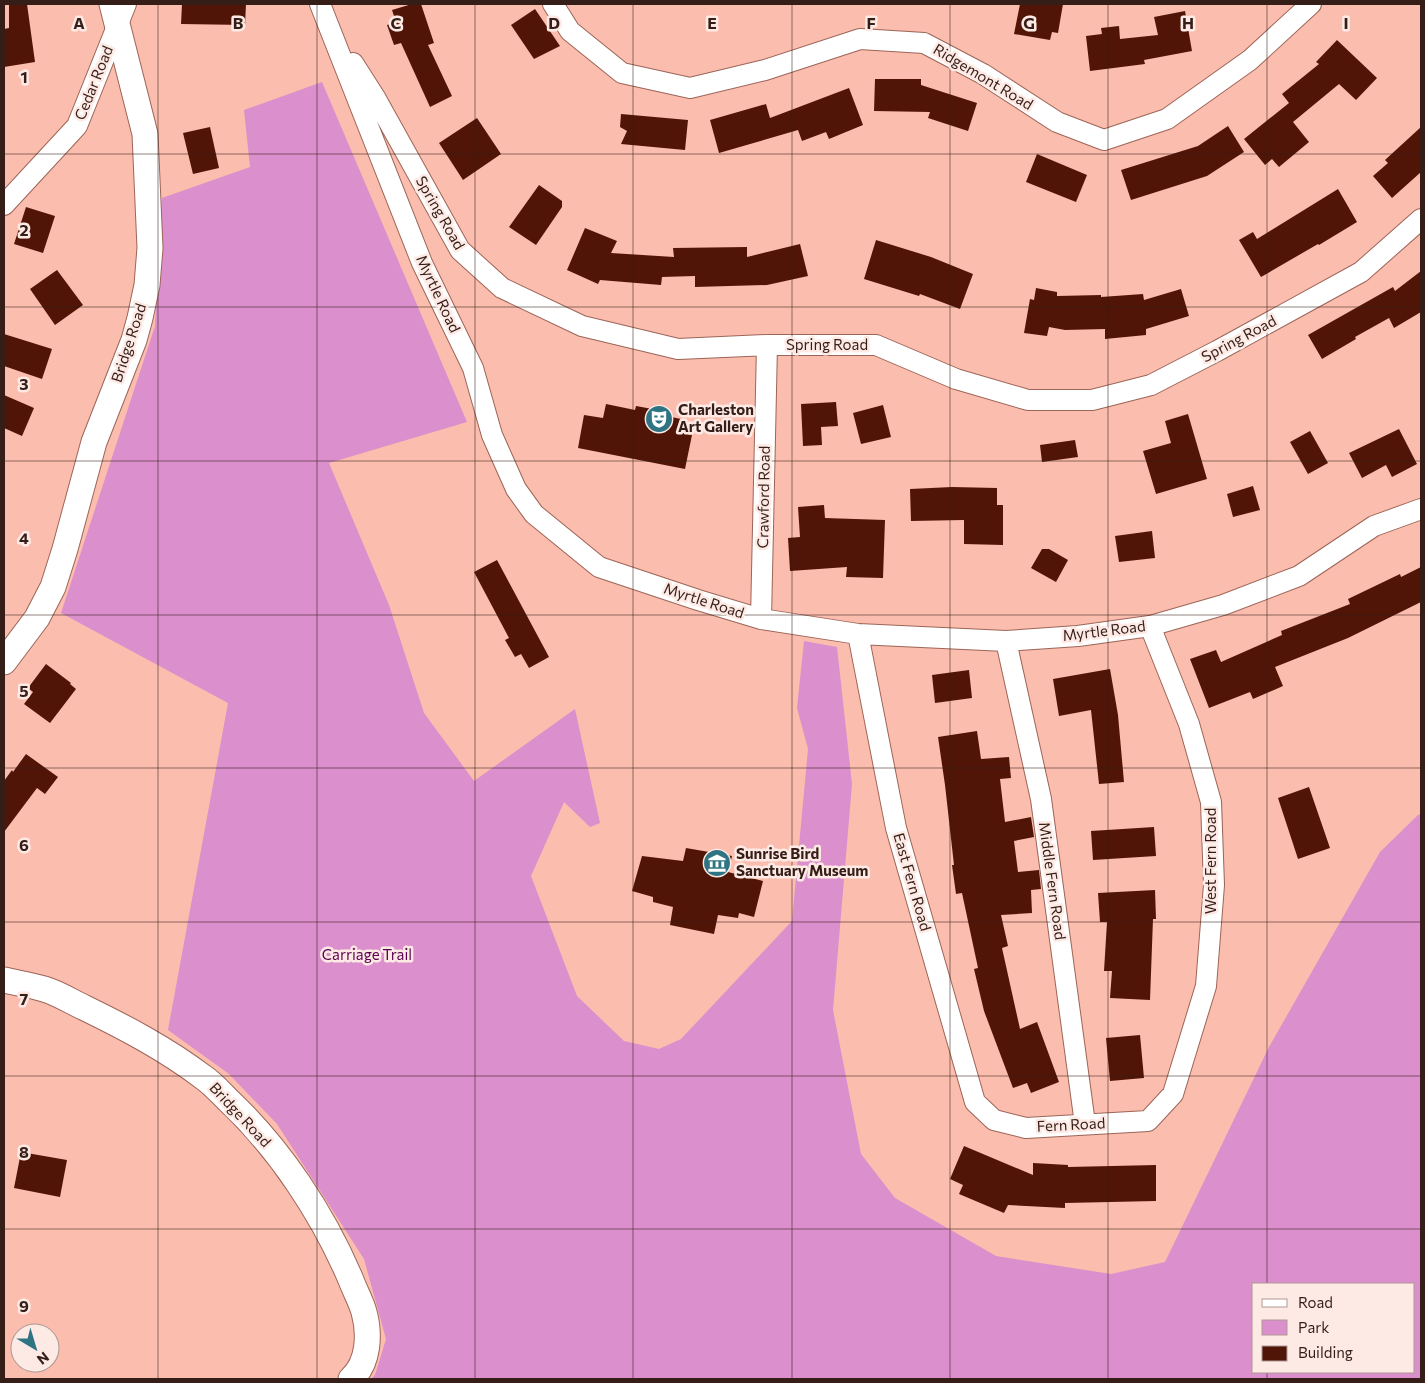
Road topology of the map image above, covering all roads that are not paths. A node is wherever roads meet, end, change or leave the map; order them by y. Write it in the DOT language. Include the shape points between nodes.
graph roads {
  1 [pos="320,4"];
  2 [pos="553,4"];
  3 [pos="1311,4"];
  4 [pos="118,11"];
  5 [pos="328,24"];
  6 [pos="4,205"];
  7 [pos="1421,218"];
  8 [pos="767,345"];
  9 [pos="1421,508"];
  10 [pos="761,619"];
  11 [pos="1150,626"];
  12 [pos="858,634"];
  13 [pos="1006,641"];
  14 [pos="4,662"];
  15 [pos="4,980"];
  16 [pos="994,1120"];
  17 [pos="1148,1121"];
  18 [pos="1085,1124"];
  19 [pos="351,1379"];
  1 -- 5 [label="street, Myrtle Road"];
  2 -- 3 [label="street, Ridgemont Road" via="570,31 622,73 690,88 764,70 860,39 924,43 983,74 1057,122 1104,140 1167,119 1250,60"];
  4 -- 6 [label="street, Cedar Road" via="77,126"];
  4 -- 14 [label="street, Bridge Road" via="145,134 150,248 147,285 134,340 94,442 53,587 37,618"];
  5 -- 8 [label="street, Spring Road" via="376,99 460,250 502,288 582,326 678,349"];
  5 -- 10 [label="street, Myrtle Road" via="422,264 473,368 492,435 516,489 534,514 599,567"];
  7 -- 8 [label="street, Spring Road" via="1361,272 1151,386 1092,400 1028,400 956,379 876,345"];
  8 -- 10 [label="street, Crawford Road"];
  9 -- 11 [label="street, Myrtle Road" via="1374,526 1299,576 1223,605"];
  10 -- 12 [label="street, Myrtle Road"];
  11 -- 13 [label="street, Myrtle Road"];
  11 -- 17 [label="street, West Fern Road" via="1190,724 1211,802 1214,885 1206,986 1173,1094"];
  12 -- 13 [label="street, Myrtle Road"];
  12 -- 16 [label="street, East Fern Road" via="899,837 975,1102"];
  13 -- 18 [label="street, Middle Fern Road" via="1041,799"];
  15 -- 19 [label="street, Bridge Road" via="46,989 136,1033 204,1078 246,1117 321,1219 364,1312 366,1350"];
  16 -- 18 [label="street, Fern Road" via="1026,1128"];
  17 -- 18 [label="street, Fern Road"];
}
